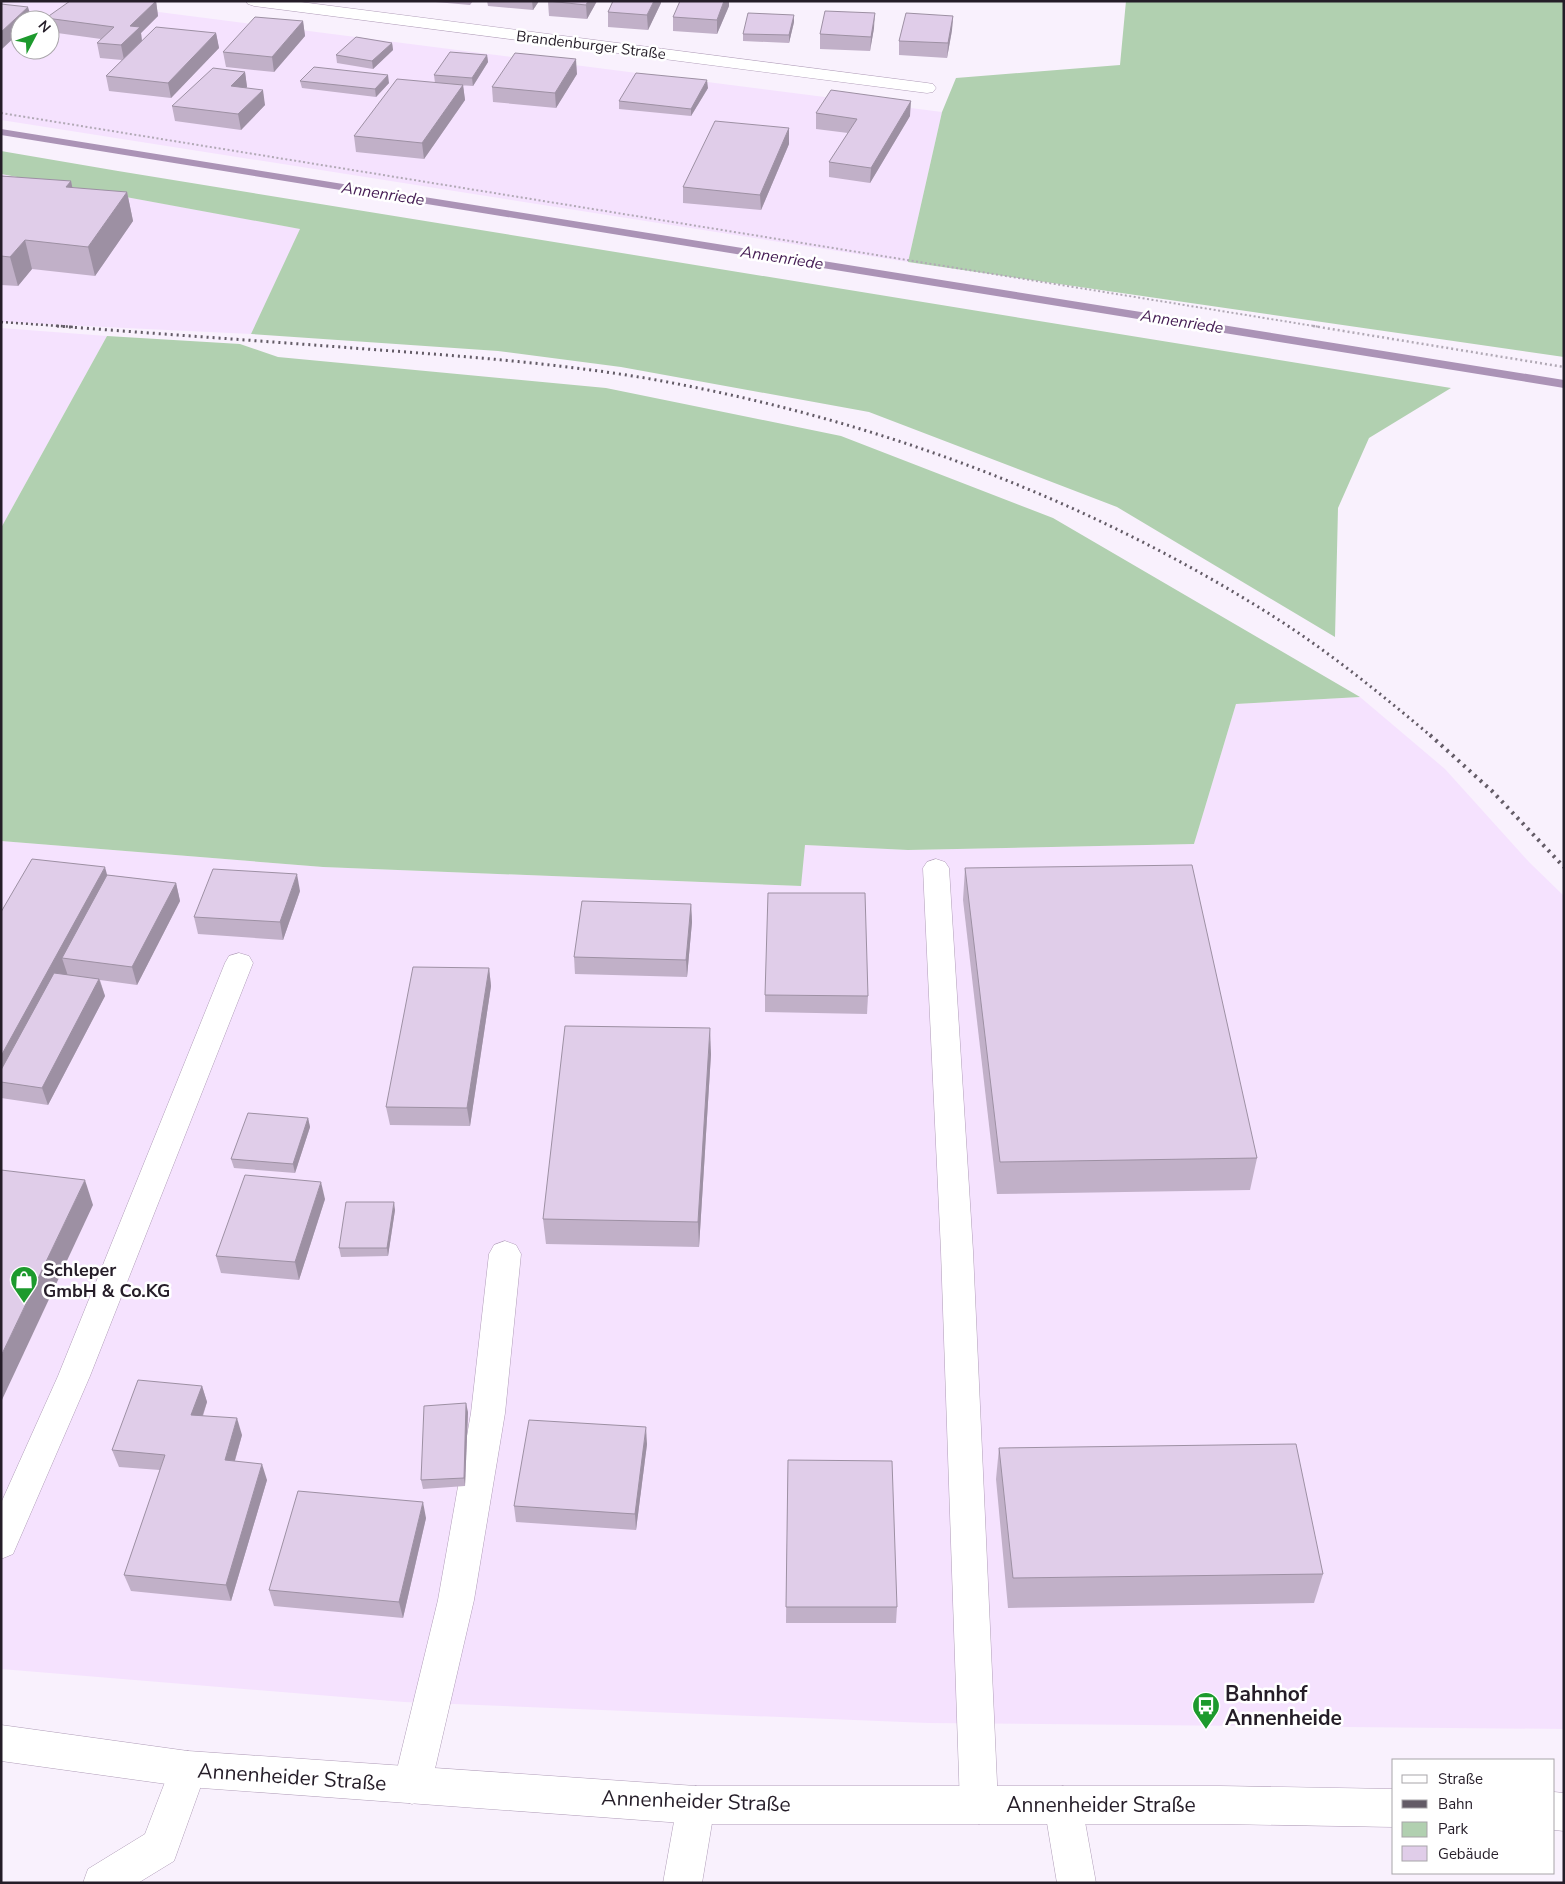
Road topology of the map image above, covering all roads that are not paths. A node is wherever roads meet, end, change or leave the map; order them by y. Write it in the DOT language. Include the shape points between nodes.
graph roads {
  1 [pos="254,1"];
  2 [pos="928,88"];
  3 [pos="936,868"];
  4 [pos="239,963"];
  5 [pos="505,1254"];
  6 [pos="1,1543"];
  7 [pos="1,1743"];
  8 [pos="188,1769"];
  9 [pos="412,1786"];
  10 [pos="696,1805"];
  11 [pos="979,1805"];
  12 [pos="1063,1805"];
  13 [pos="1392,1808"];
  14 [pos="102,1883"];
  15 [pos="682,1883"];
  16 [pos="1076,1883"];
  1 -- 2 [label="street, Brandenburger Straße"];
  3 -- 11 [label="street" via="957,1251"];
  4 -- 6 [label="street" via="74,1376"];
  5 -- 9 [label="street" via="488,1413 456,1600"];
  7 -- 8 [label="street, Annenheider Straße"];
  8 -- 9 [label="street, Annenheider Straße"];
  8 -- 14 [label="street" via="160,1847"];
  9 -- 10 [label="street, Annenheider Straße"];
  10 -- 11 [label="street, Annenheider Straße"];
  10 -- 15 [label="street"];
  11 -- 12 [label="street, Annenheider Straße"];
  12 -- 13 [label="street, Annenheider Straße"];
  12 -- 16 [label="street"];
}
